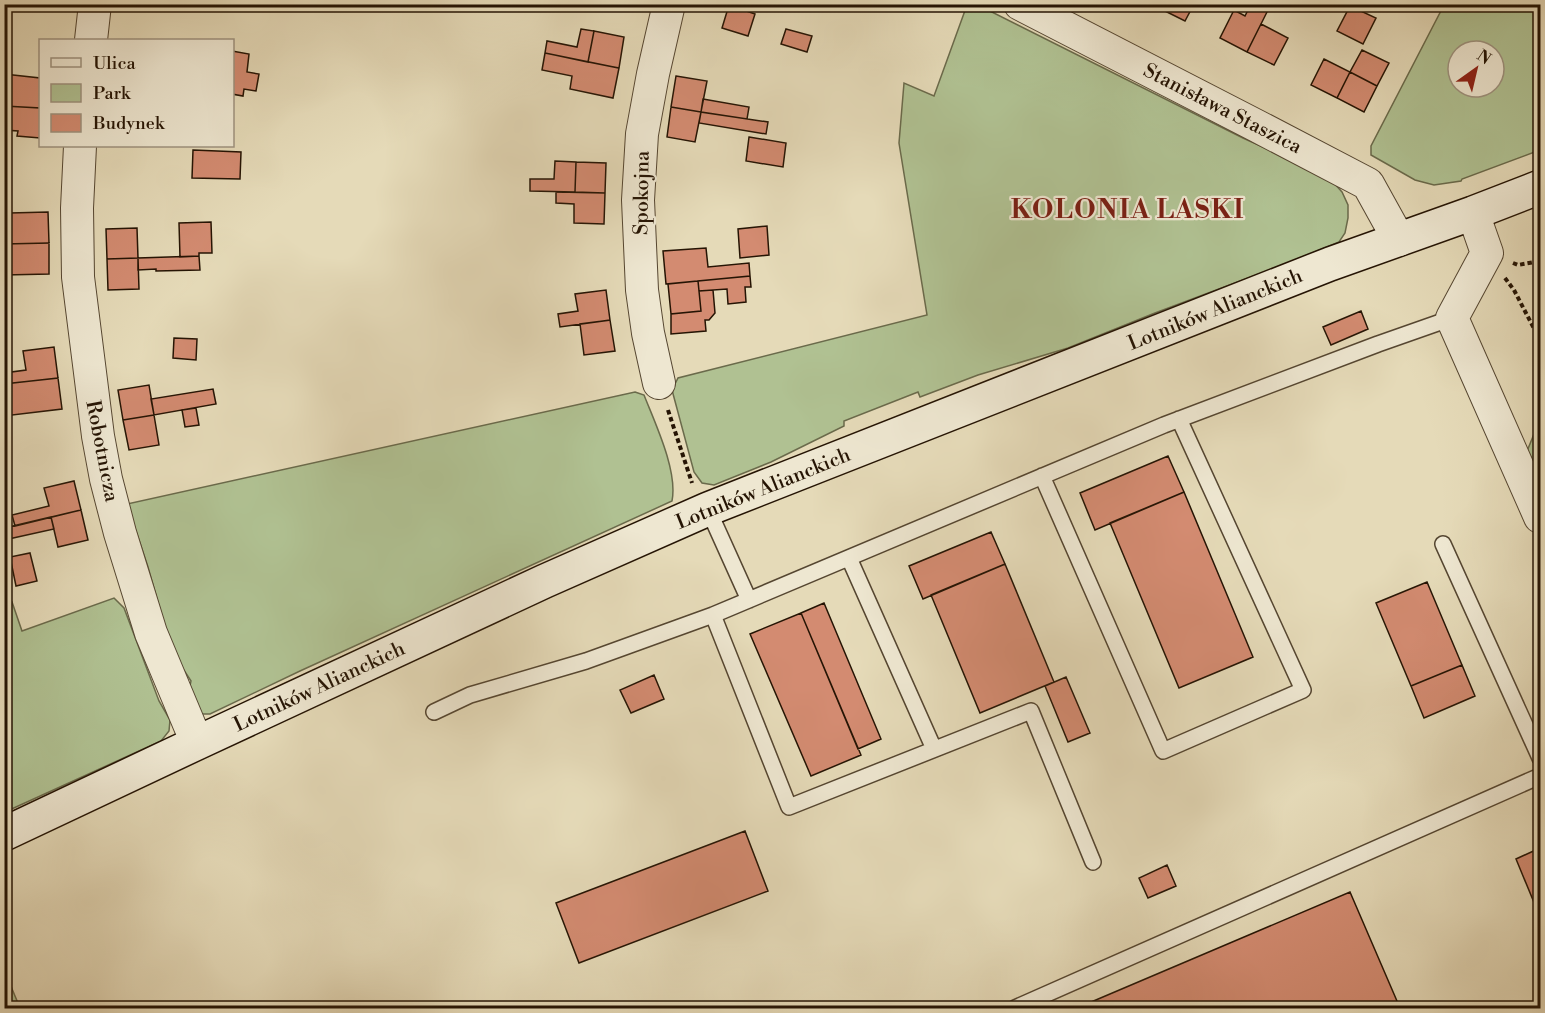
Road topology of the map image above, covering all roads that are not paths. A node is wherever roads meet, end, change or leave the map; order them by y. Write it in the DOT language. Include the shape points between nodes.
graph roads {
  1 [pos="95,4"];
  2 [pos="669,4"];
  3 [pos="1020,4"];
  4 [pos="91,39"];
  5 [pos="80,147"];
  6 [pos="1540,187"];
  7 [pos="1473,213"];
  8 [pos="1399,240"];
  9 [pos="1452,318"];
  10 [pos="659,383"];
  11 [pos="1179,419"];
  12 [pos="1042,476"];
  13 [pos="708,509"];
  14 [pos="1540,517"];
  15 [pos="1443,544"];
  16 [pos="849,558"];
  17 [pos="749,600"];
  18 [pos="713,615"];
  19 [pos="434,712"];
  20 [pos="197,743"];
  21 [pos="934,749"];
  22 [pos="1540,758"];
  23 [pos="1540,776"];
  24 [pos="4,834"];
  25 [pos="1093,862"];
  26 [pos="1015,1008"];
  1 -- 4 [label="street"];
  2 -- 10 [label="street, Spokojna" via="642,134 638,200 642,290"];
  3 -- 8 [label="street, Stanisława Staszica" via="1368,184"];
  5 -- 20 [label="street, Robotnicza" via="78,277 106,479 151,633"];
  6 -- 7 [label="main road, Lotników Alianckich"];
  7 -- 8 [label="main road, Lotników Alianckich"];
  7 -- 9 [label="street" via="1487,253"];
  8 -- 13 [label="main road, Lotników Alianckich"];
  9 -- 11 [label="lane"];
  9 -- 14 [label="street"];
  11 -- 12 [label="lane"];
  11 -- 12 [label="lane" via="1302,690 1163,751"];
  12 -- 16 [label="lane"];
  13 -- 17 [label="lane"];
  13 -- 20 [label="main road, Lotników Alianckich"];
  15 -- 22 [label="lane"];
  16 -- 17 [label="lane"];
  16 -- 21 [label="lane"];
  17 -- 18 [label="lane"];
  18 -- 19 [label="lane" via="586,661 470,695"];
  18 -- 21 [label="lane" via="789,807"];
  20 -- 24 [label="main road, Lotników Alianckich"];
  21 -- 25 [label="lane" via="1031,711"];
  23 -- 26 [label="lane"];
}
